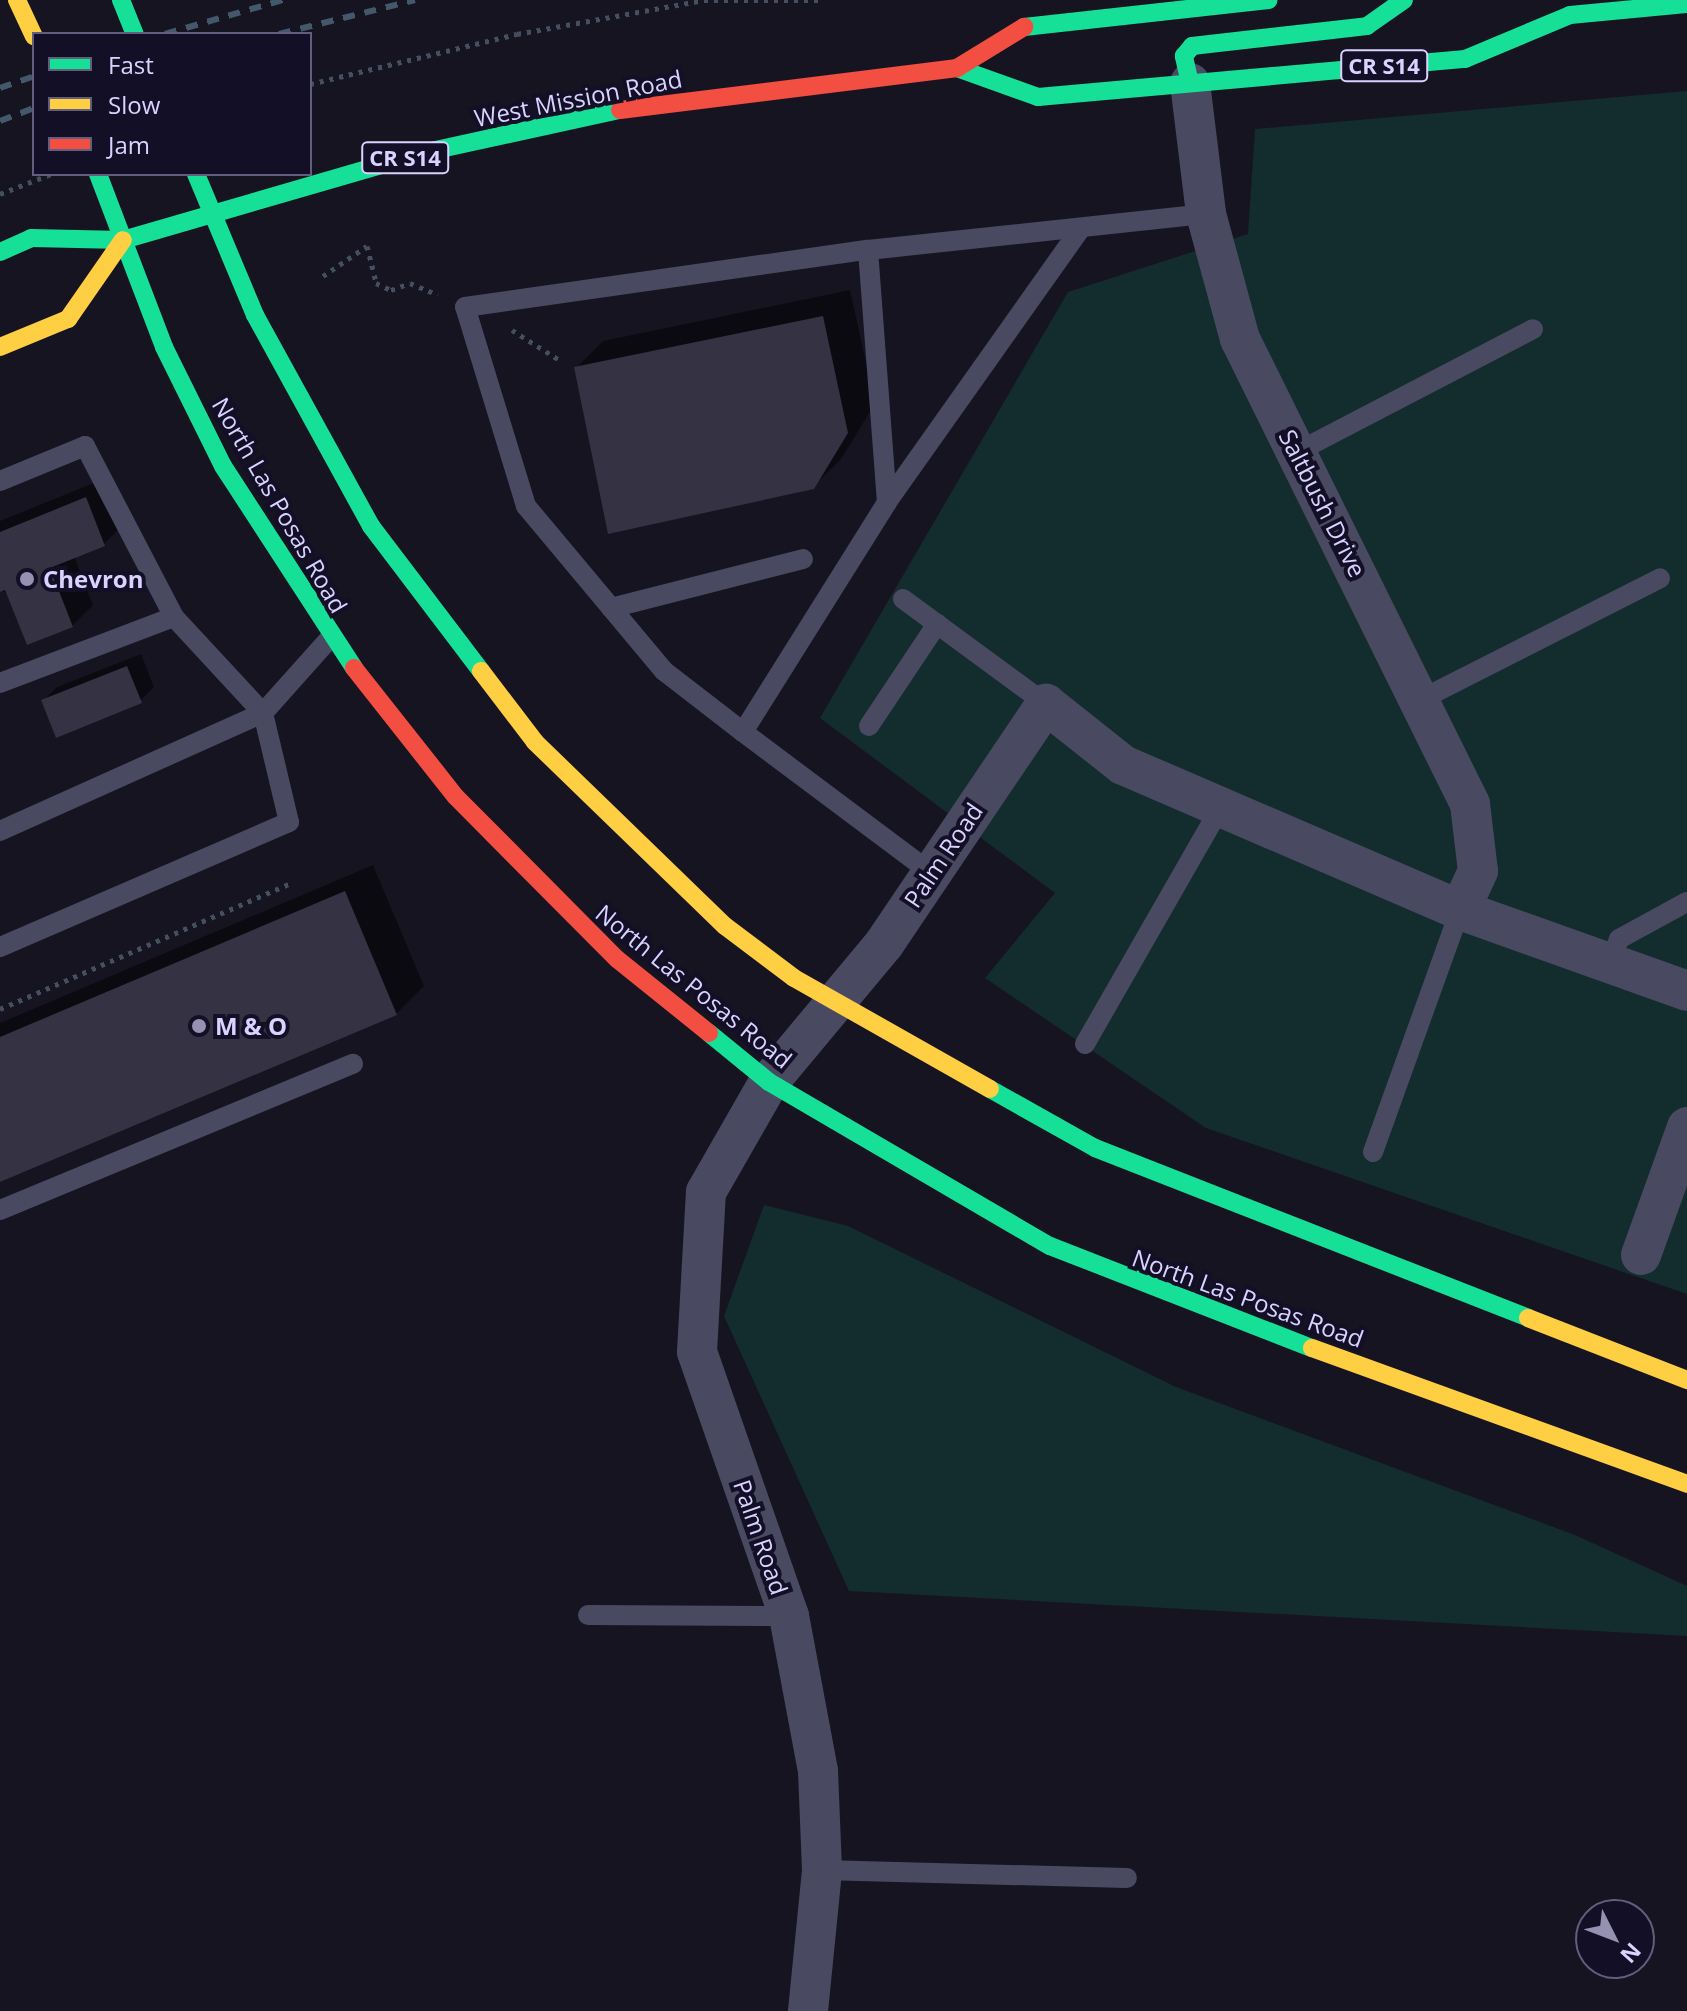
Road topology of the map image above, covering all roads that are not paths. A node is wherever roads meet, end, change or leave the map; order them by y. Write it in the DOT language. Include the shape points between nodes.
graph roads {
  1 [pos="17,0"];
  2 [pos="121,0"];
  3 [pos="1269,0"];
  4 [pos="1404,0"];
  5 [pos="1535,4"];
  6 [pos="1687,4"];
  7 [pos="1570,15"];
  8 [pos="32,32"];
  9 [pos="134,32"];
  10 [pos="957,68"];
  11 [pos="1190,83"];
  12 [pos="99,176"];
  13 [pos="197,176"];
  14 [pos="213,214"];
  15 [pos="1206,214"];
  16 [pos="1080,229"];
  17 [pos="123,240"];
  18 [pos="868,250"];
  19 [pos="0,252"];
  20 [pos="1533,329"];
  21 [pos="0,347"];
  22 [pos="1297,452"];
  23 [pos="0,481"];
  24 [pos="887,502"];
  25 [pos="803,559"];
  26 [pos="1660,578"];
  27 [pos="903,599"];
  28 [pos="611,608"];
  29 [pos="174,617"];
  30 [pos="937,624"];
  31 [pos="330,638"];
  32 [pos="0,683"];
  33 [pos="1420,700"];
  34 [pos="1046,704"];
  35 [pos="263,713"];
  36 [pos="869,726"];
  37 [pos="743,732"];
  38 [pos="1221,807"];
  39 [pos="0,831"];
  40 [pos="930,872"];
  41 [pos="1687,902"];
  42 [pos="1460,910"];
  43 [pos="0,947"];
  44 [pos="1609,964"];
  45 [pos="1687,991"];
  46 [pos="835,1001"];
  47 [pos="1085,1044"];
  48 [pos="353,1064"];
  49 [pos="769,1082"];
  50 [pos="1685,1141"];
  51 [pos="1373,1152"];
  52 [pos="0,1210"];
  53 [pos="1641,1255"];
  54 [pos="1687,1380"];
  55 [pos="1687,1484"];
  56 [pos="588,1615"];
  57 [pos="789,1616"];
  58 [pos="822,1870"];
  59 [pos="1127,1878"];
  60 [pos="808,2011"];
  1 -- 8 [label="main road"];
  2 -- 9 [label="main road"];
  3 -- 10 [label="main road, West Mission Road / CR S14" via="1034,21"];
  4 -- 11 [label="main road" via="1367,26 1192,46 1184,56"];
  5 -- 7 [label="main road, West Mission Road / CR S14"];
  6 -- 7 [label="main road, West Mission Road / CR S14"];
  7 -- 11 [label="main road, West Mission Road / CR S14" via="1465,59"];
  10 -- 11 [label="main road, West Mission Road / CR S14" via="1038,97"];
  10 -- 14 [label="main road, West Mission Road / CR S14" via="599,113 422,153"];
  11 -- 15 [label="street, Saltbush Drive"];
  12 -- 17 [label="main road, North Las Posas Road"];
  13 -- 14 [label="main road"];
  14 -- 17 [label="main road, West Mission Road / CR S14"];
  14 -- 46 [label="main road" via="255,315 348,487 491,689 661,868 748,943"];
  15 -- 16 [label="lane"];
  15 -- 22 [label="street, Saltbush Drive" via="1240,339"];
  16 -- 18 [label="lane"];
  16 -- 24 [label="lane"];
  17 -- 19 [label="main road, West Mission Road / CR S14" via="31,238"];
  17 -- 21 [label="main road" via="68,319"];
  17 -- 31 [label="main road, North Las Posas Road" via="164,347 223,466"];
  18 -- 24 [label="lane"];
  18 -- 28 [label="lane" via="465,307 526,506"];
  20 -- 22 [label="lane"];
  22 -- 33 [label="street, Saltbush Drive"];
  23 -- 29 [label="lane" via="85,446"];
  24 -- 37 [label="lane"];
  25 -- 28 [label="lane"];
  26 -- 33 [label="lane"];
  27 -- 30 [label="lane"];
  28 -- 37 [label="lane" via="664,671"];
  29 -- 32 [label="lane"];
  29 -- 35 [label="lane"];
  30 -- 34 [label="lane"];
  30 -- 36 [label="lane"];
  31 -- 35 [label="lane"];
  31 -- 49 [label="main road, North Las Posas Road" via="397,726 539,886"];
  33 -- 42 [label="street, Saltbush Drive" via="1470,804 1478,871"];
  34 -- 38 [label="street" via="1123,765"];
  34 -- 40 [label="street, Palm Road"];
  35 -- 39 [label="lane"];
  35 -- 43 [label="lane" via="289,822"];
  37 -- 40 [label="lane"];
  38 -- 42 [label="street"];
  38 -- 47 [label="lane"];
  40 -- 46 [label="street, Palm Road" via="884,944"];
  41 -- 44 [label="lane" via="1619,939"];
  42 -- 44 [label="street"];
  42 -- 51 [label="lane"];
  44 -- 45 [label="street"];
  46 -- 49 [label="street, Palm Road"];
  46 -- 54 [label="main road" via="1135,1166"];
  48 -- 52 [label="lane"];
  49 -- 55 [label="main road, North Las Posas Road" via="945,1191 1121,1277"];
  49 -- 57 [label="street, Palm Road" via="706,1192 697,1352"];
  50 -- 53 [label="street"];
  56 -- 57 [label="lane"];
  57 -- 58 [label="street, Palm Road" via="818,1771"];
  58 -- 59 [label="lane"];
  58 -- 60 [label="street, Palm Road"];
}
